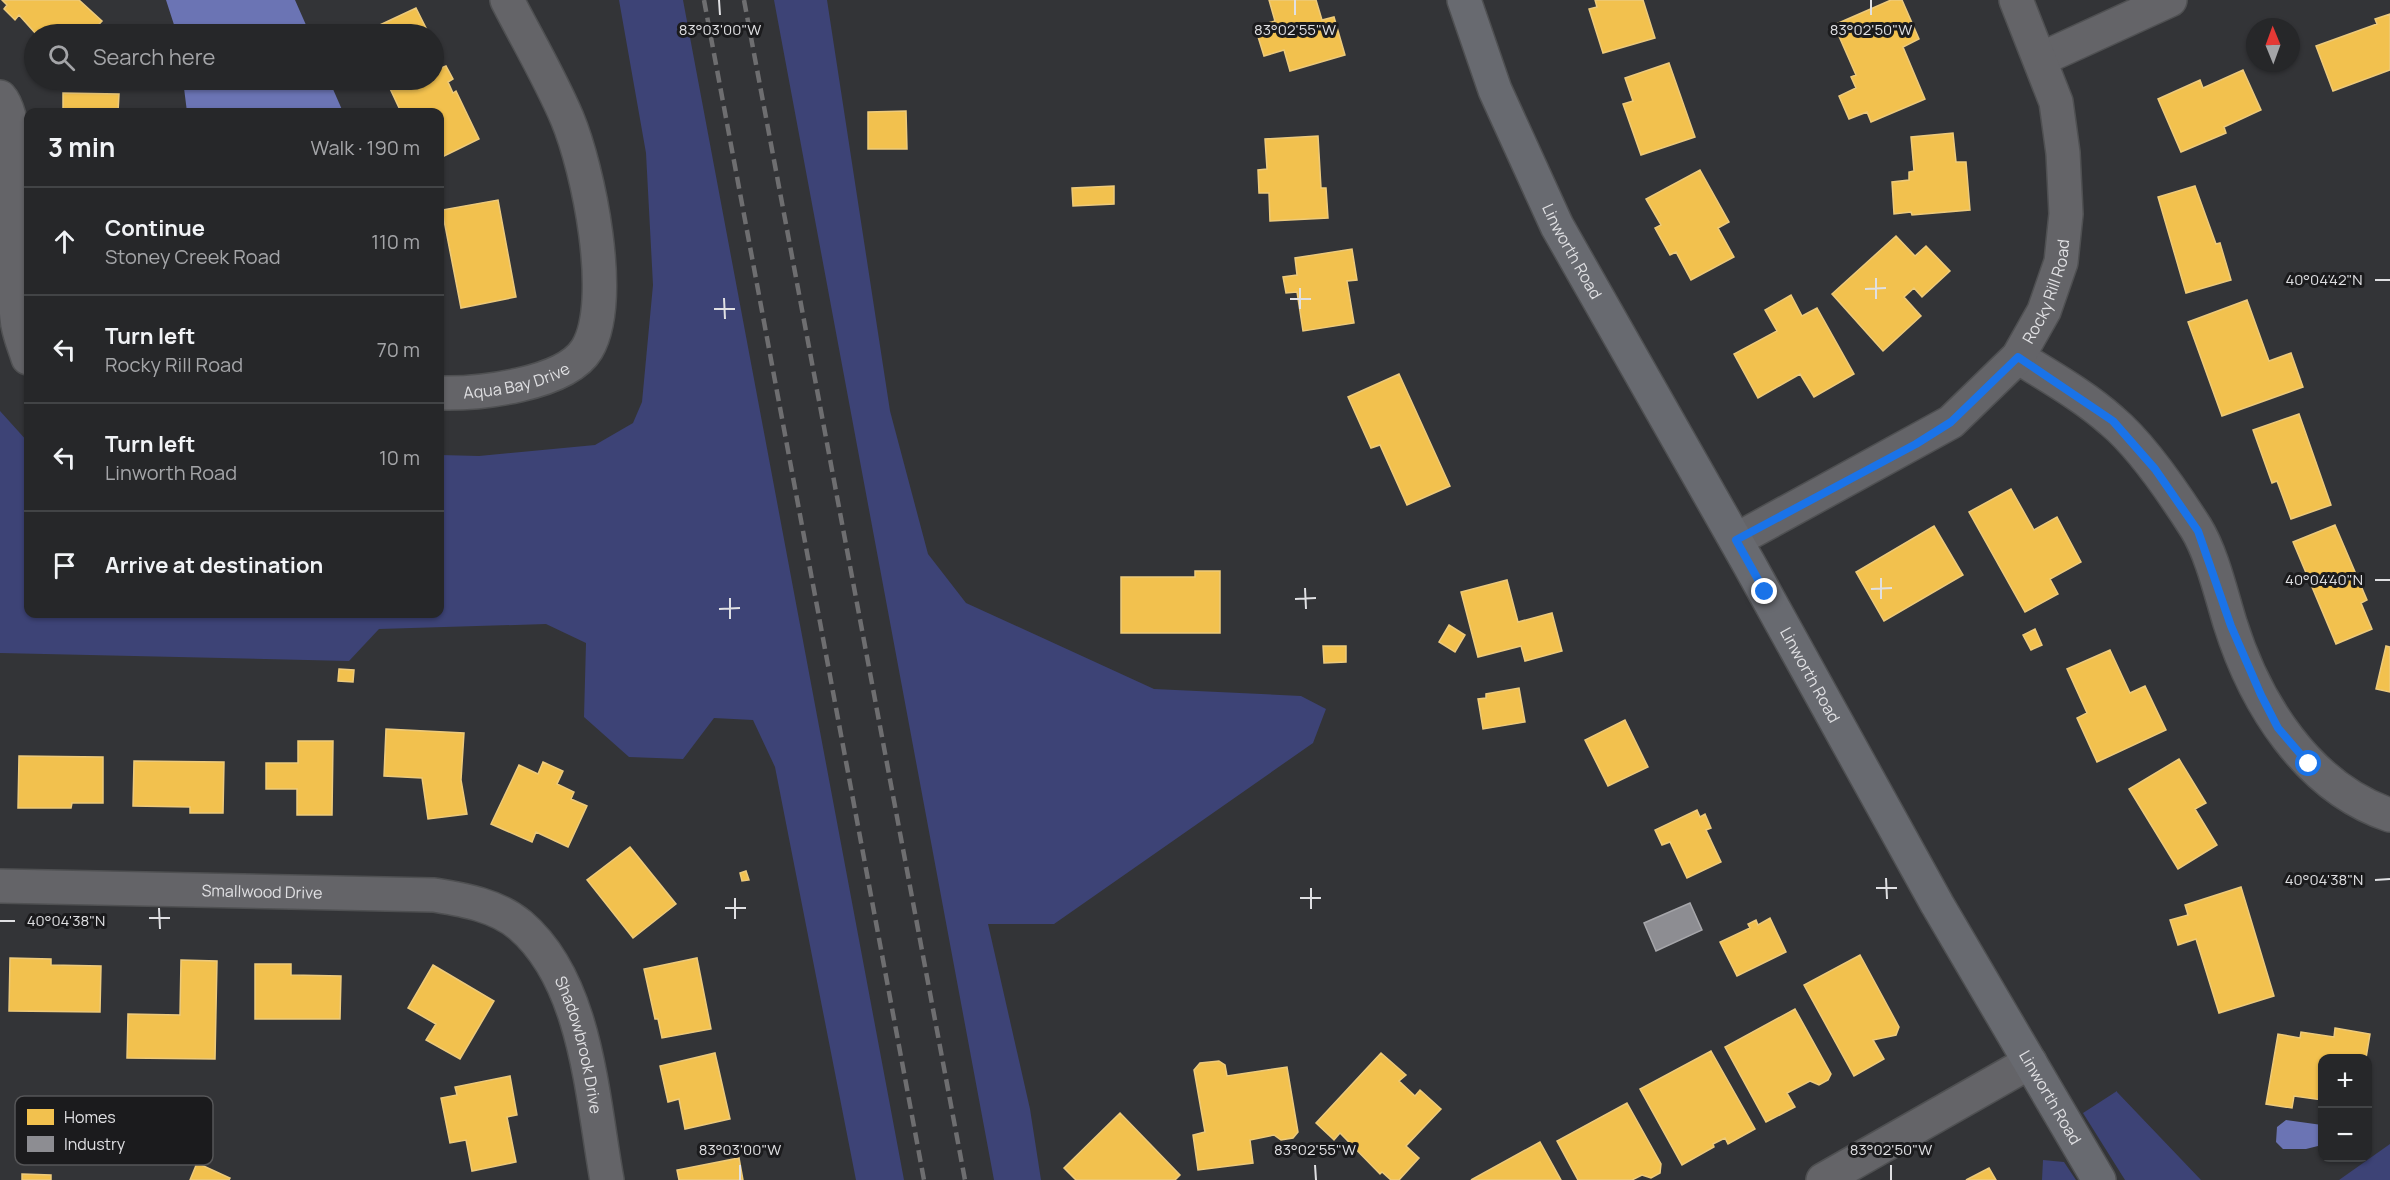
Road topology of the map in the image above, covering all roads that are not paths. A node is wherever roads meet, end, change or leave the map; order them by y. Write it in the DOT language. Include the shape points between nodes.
graph roads {
  1 [pos="507,0"];
  2 [pos="1464,0"];
  3 [pos="2016,0"];
  4 [pos="2170,0"];
  5 [pos="2041,59"];
  6 [pos="0,97"];
  7 [pos="24,345"];
  8 [pos="2018,357"];
  9 [pos="444,393"];
  10 [pos="1736,540"];
  11 [pos="2390,815"];
  12 [pos="0,886"];
  13 [pos="519,925"];
  14 [pos="2030,1062"];
  15 [pos="607,1180"];
  16 [pos="1823,1180"];
  17 [pos="2099,1180"];
  1 -- 9 [label="street, Aqua Bay Drive" via="567,117 585,171 599,280 598,316 586,350 555,376 472,394"];
  2 -- 10 [label="main road, Linworth Road" via="1495,90 1557,226"];
  3 -- 5 [label="street, Rocky Rill Road"];
  4 -- 5 [label="street"];
  5 -- 8 [label="street, Rocky Rill Road" via="2056,102 2066,214 2061,262 2044,311"];
  6 -- 7 [label="street" via="5,102 15,144 14,263 17,321"];
  8 -- 10 [label="street, Rocky Rill Road" via="1951,422"];
  8 -- 11 [label="street" via="2113,421 2155,469 2198,531 2231,626 2278,728 2309,764 2354,799"];
  10 -- 14 [label="main road, Linworth Road" via="1937,904"];
  12 -- 13 [label="street, Smallwood Drive" via="434,895 479,903"];
  13 -- 15 [label="street, Shadowbrook Drive" via="555,967 578,1017"];
  14 -- 16 [label="street"];
  14 -- 17 [label="main road, Linworth Road"];
}
